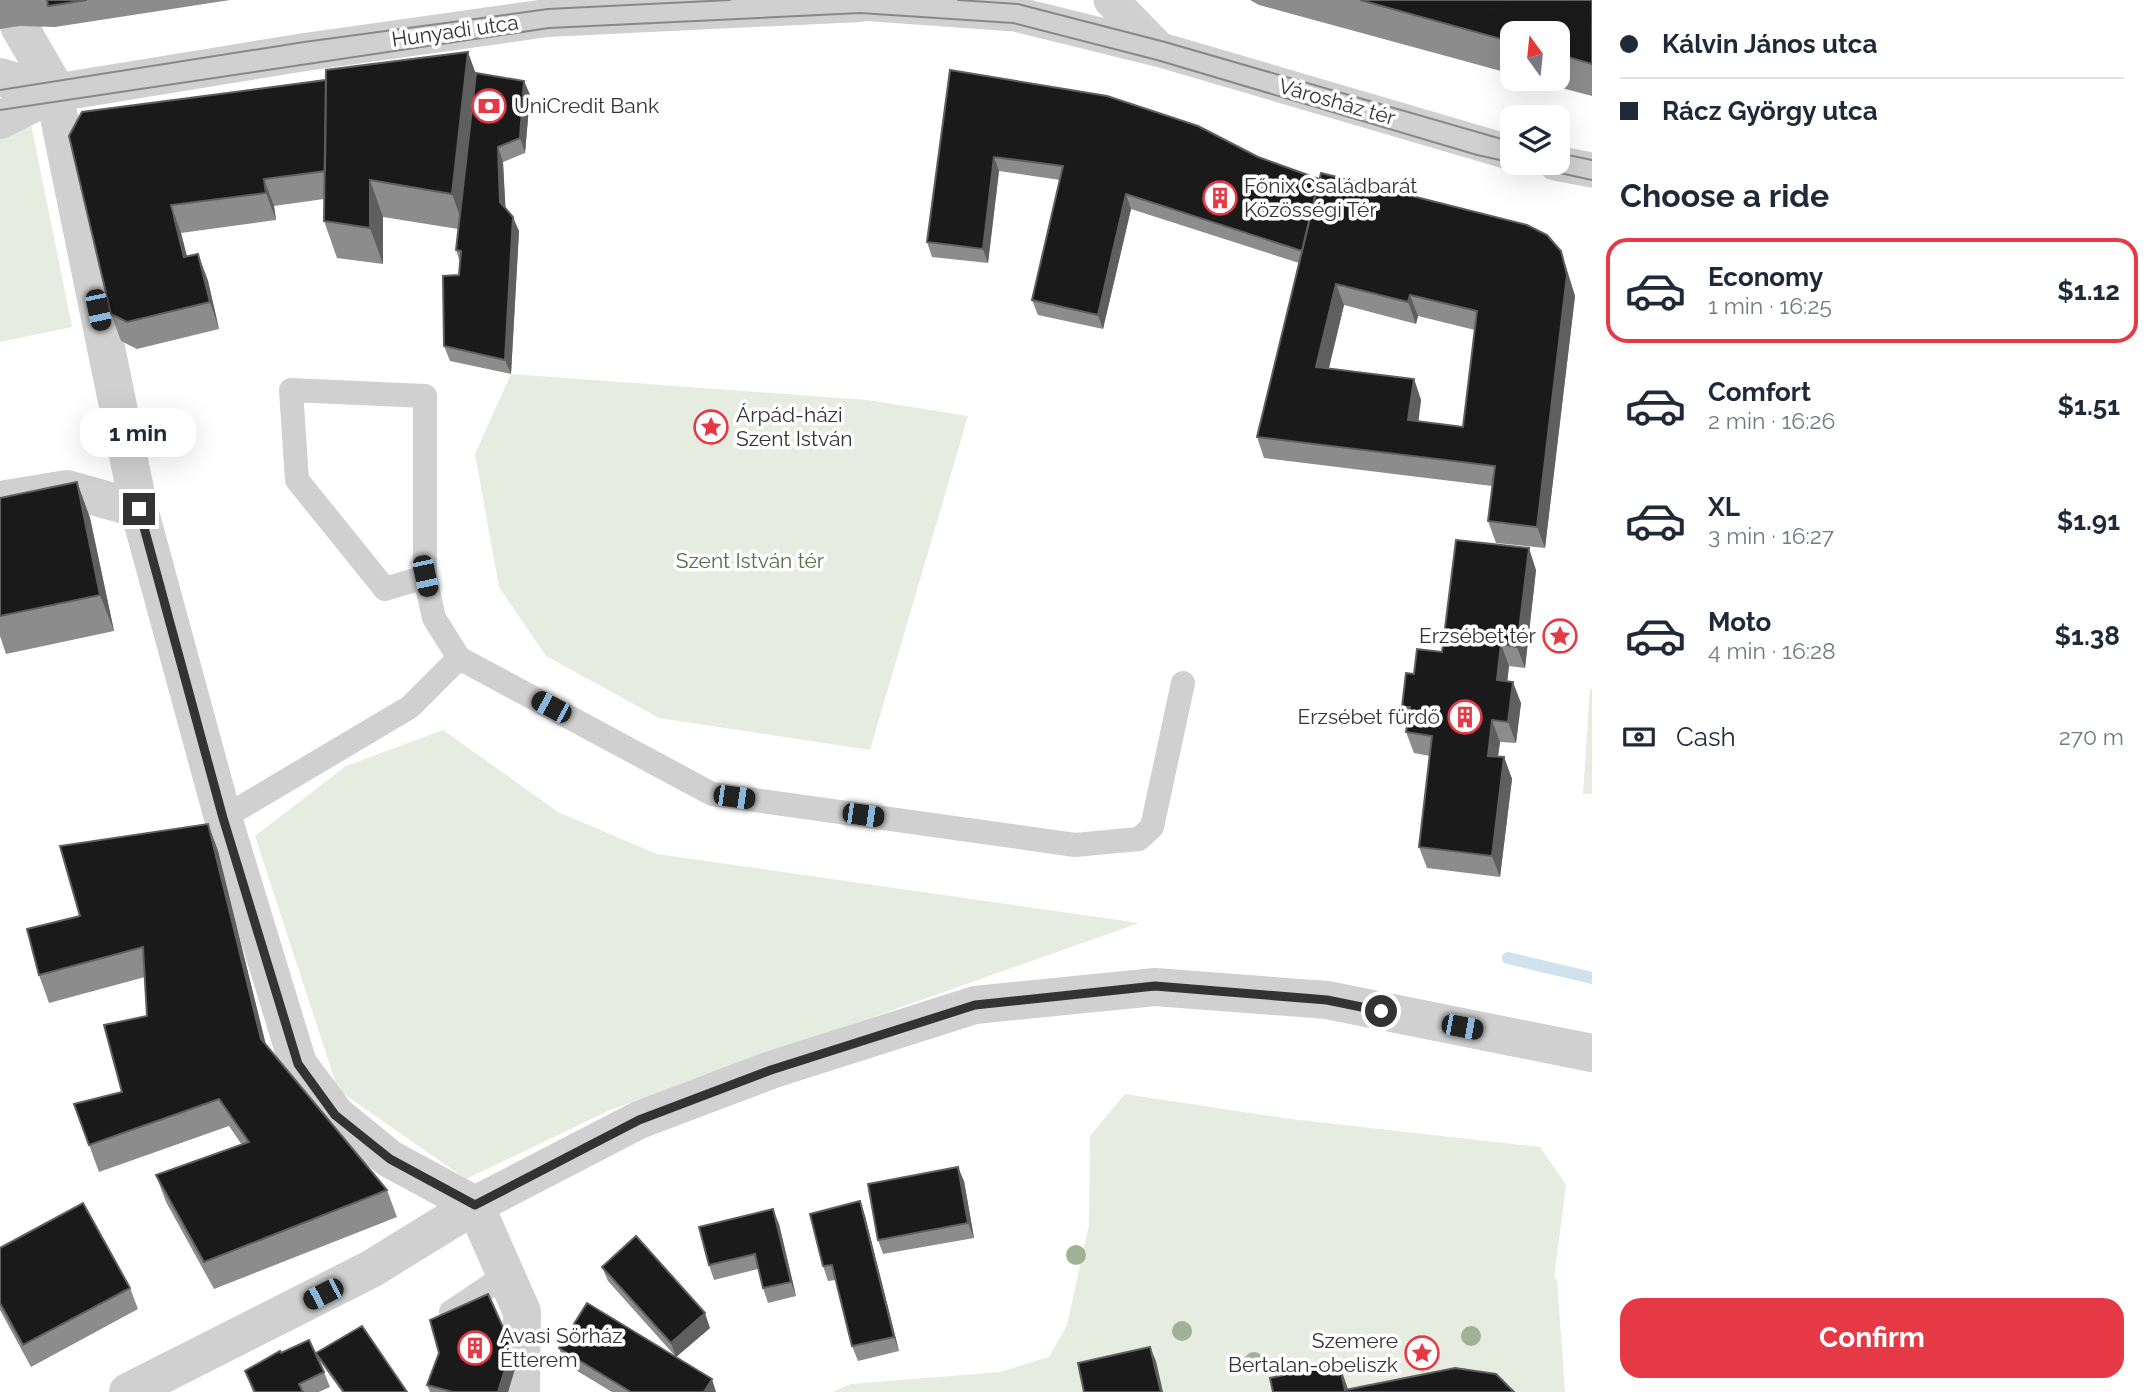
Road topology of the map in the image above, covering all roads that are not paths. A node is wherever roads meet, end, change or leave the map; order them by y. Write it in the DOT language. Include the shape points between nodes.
graph roads {
  1 [pos="1111,0"];
  2 [pos="861,2"];
  3 [pos="19,26"];
  4 [pos="1161,50"];
  5 [pos="0,77"];
  6 [pos="54,93"];
  7 [pos="0,120"];
  8 [pos="1500,149"];
  9 [pos="1570,166"];
  10 [pos="1592,170"];
  11 [pos="0,500"];
  12 [pos="139,509"];
  13 [pos="425,576"];
  14 [pos="458,657"];
  15 [pos="1183,683"];
  16 [pos="223,818"];
  17 [pos="1592,1053"];
  18 [pos="475,1205"];
  19 [pos="506,1275"];
  20 [pos="451,1312"];
  21 [pos="128,1392"];
  22 [pos="521,1392"];
  1 -- 4 [label="street, Városház tér"];
  2 -- 4 [label="street, Városház tér" via="1015,14"];
  2 -- 6 [label="street, Hunyadi utca" via="547,18"];
  3 -- 6 [label="street"];
  4 -- 8 [label="street, Városház tér"];
  5 -- 6 [label="street, Hunyadi utca"];
  6 -- 7 [label="street, Hunyadi utca"];
  6 -- 12 [label="street"];
  9 -- 10 [label="street"];
  11 -- 12 [label="street" via="67,489"];
  12 -- 16 [label="street"];
  13 -- 13 [label="lane" via="425,396 291,390 297,480 385,589"];
  13 -- 14 [label="lane" via="433,618"];
  14 -- 15 [label="lane" via="712,794 1075,845 1139,839 1152,827"];
  14 -- 16 [label="lane" via="411,707"];
  16 -- 18 [label="street" via="298,1064 335,1115 379,1150"];
  17 -- 18 [label="street" via="1327,1000 1155,986 975,1005 639,1120"];
  18 -- 19 [label="street"];
  18 -- 21 [label="street" via="371,1269"];
  19 -- 20 [label="lane"];
  19 -- 22 [label="street" via="522,1312"];
}
